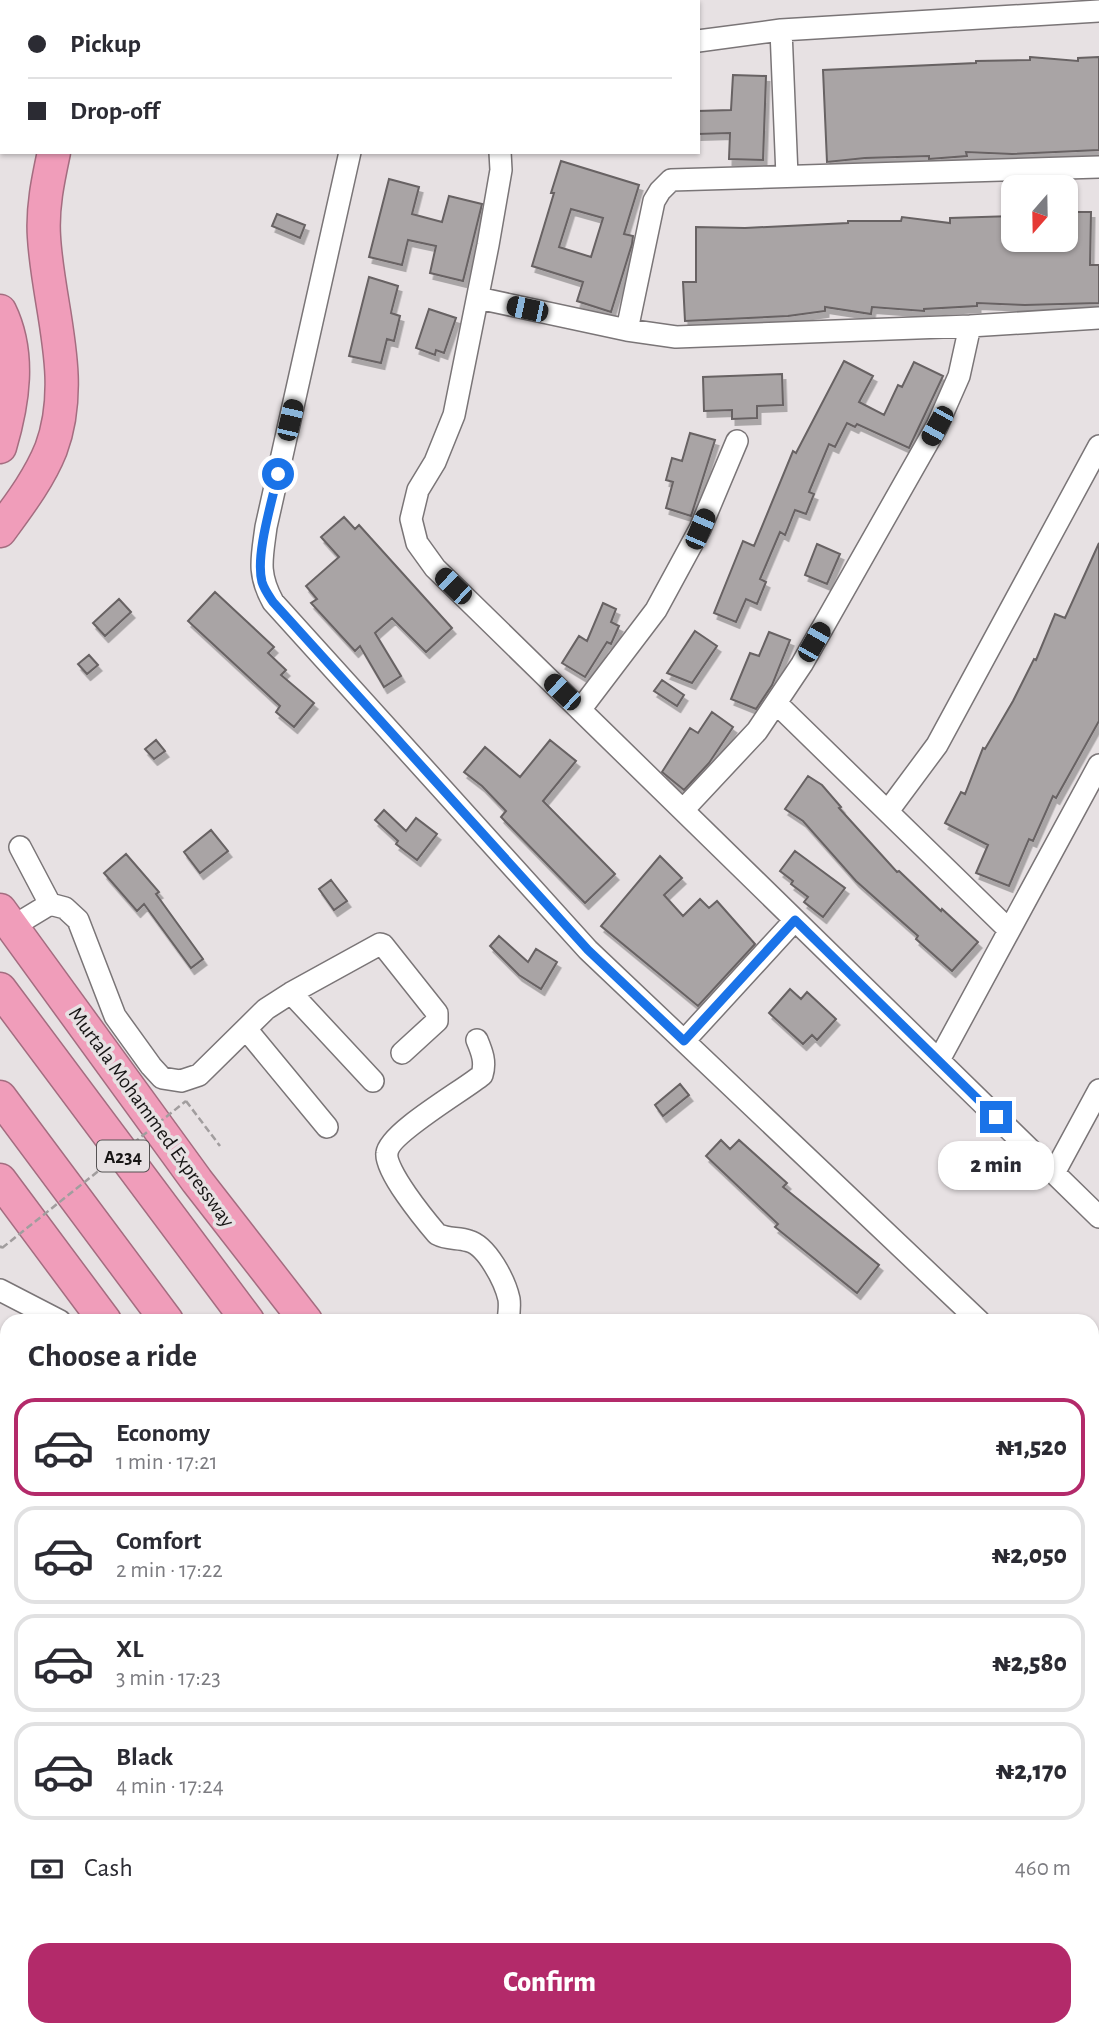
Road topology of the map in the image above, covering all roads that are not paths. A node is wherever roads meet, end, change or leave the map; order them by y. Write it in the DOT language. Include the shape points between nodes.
graph roads {
  1 [pos="1099,11"];
  2 [pos="781,30"];
  3 [pos="700,41"];
  4 [pos="54,154"];
  5 [pos="350,154"];
  6 [pos="500,154"];
  7 [pos="1099,167"];
  8 [pos="787,176"];
  9 [pos="478,298"];
  10 [pos="0,311"];
  11 [pos="1099,318"];
  12 [pos="970,326"];
  13 [pos="627,330"];
  14 [pos="737,441"];
  15 [pos="1099,446"];
  16 [pos="0,447"];
  17 [pos="0,531"];
  18 [pos="776,703"];
  19 [pos="580,710"];
  20 [pos="1099,765"];
  21 [pos="683,810"];
  22 [pos="888,811"];
  23 [pos="20,847"];
  24 [pos="50,904"];
  25 [pos="6,919"];
  26 [pos="795,920"];
  27 [pos="1009,930"];
  28 [pos="0,989"];
  29 [pos="291,993"];
  30 [pos="246,1029"];
  31 [pos="477,1040"];
  32 [pos="684,1041"];
  33 [pos="402,1053"];
  34 [pos="939,1060"];
  35 [pos="373,1081"];
  36 [pos="1099,1090"];
  37 [pos="0,1097"];
  38 [pos="327,1127"];
  39 [pos="1054,1173"];
  40 [pos="0,1180"];
  41 [pos="1099,1217"];
  42 [pos="0,1290"];
  43 [pos="46,1314"];
  44 [pos="99,1314"];
  45 [pos="162,1314"];
  46 [pos="243,1314"];
  47 [pos="301,1314"];
  48 [pos="508,1314"];
  49 [pos="972,1314"];
  1 -- 2 [label="street"];
  2 -- 3 [label="street"];
  2 -- 8 [label="street"];
  4 -- 17 [label="highway" via="45,192 44,236 61,358 61,404 51,448 29,491"];
  5 -- 32 [label="street" via="266,527 262,583 273,602 588,950"];
  6 -- 9 [label="street"];
  7 -- 8 [label="street"];
  8 -- 13 [label="street" via="671,180 654,201"];
  9 -- 13 [label="street"];
  9 -- 19 [label="street" via="454,415 418,490 411,519 417,543 435,568"];
  10 -- 16 [label="highway" via="13,363 10,411"];
  11 -- 12 [label="street"];
  12 -- 13 [label="street" via="676,337"];
  12 -- 18 [label="street" via="959,376 937,426"];
  14 -- 19 [label="street" via="700,529 656,610"];
  15 -- 22 [label="street" via="937,745"];
  18 -- 21 [label="street" via="757,731"];
  18 -- 22 [label="street"];
  19 -- 21 [label="street"];
  20 -- 27 [label="street"];
  21 -- 26 [label="street"];
  22 -- 27 [label="street"];
  23 -- 24 [label="street"];
  24 -- 25 [label="street"];
  24 -- 30 [label="street" via="65,908 78,920 115,1016 162,1078 181,1082 199,1075"];
  25 -- 47 [label="highway, Murtala Mohammed Expressway" via="197,1181"];
  26 -- 32 [label="street"];
  26 -- 34 [label="street"];
  27 -- 34 [label="street"];
  28 -- 46 [label="highway, A234"];
  29 -- 30 [label="street"];
  29 -- 33 [label="street" via="383,945 438,1018"];
  29 -- 35 [label="street"];
  30 -- 38 [label="street"];
  31 -- 48 [label="street" via="483,1056 482,1075 416,1121 386,1153 389,1167 437,1234 480,1245 505,1288"];
  32 -- 49 [label="street"];
  34 -- 39 [label="street"];
  36 -- 39 [label="street"];
  37 -- 45 [label="highway"];
  39 -- 41 [label="street"];
  40 -- 44 [label="highway"];
  42 -- 43 [label="street"];
}
